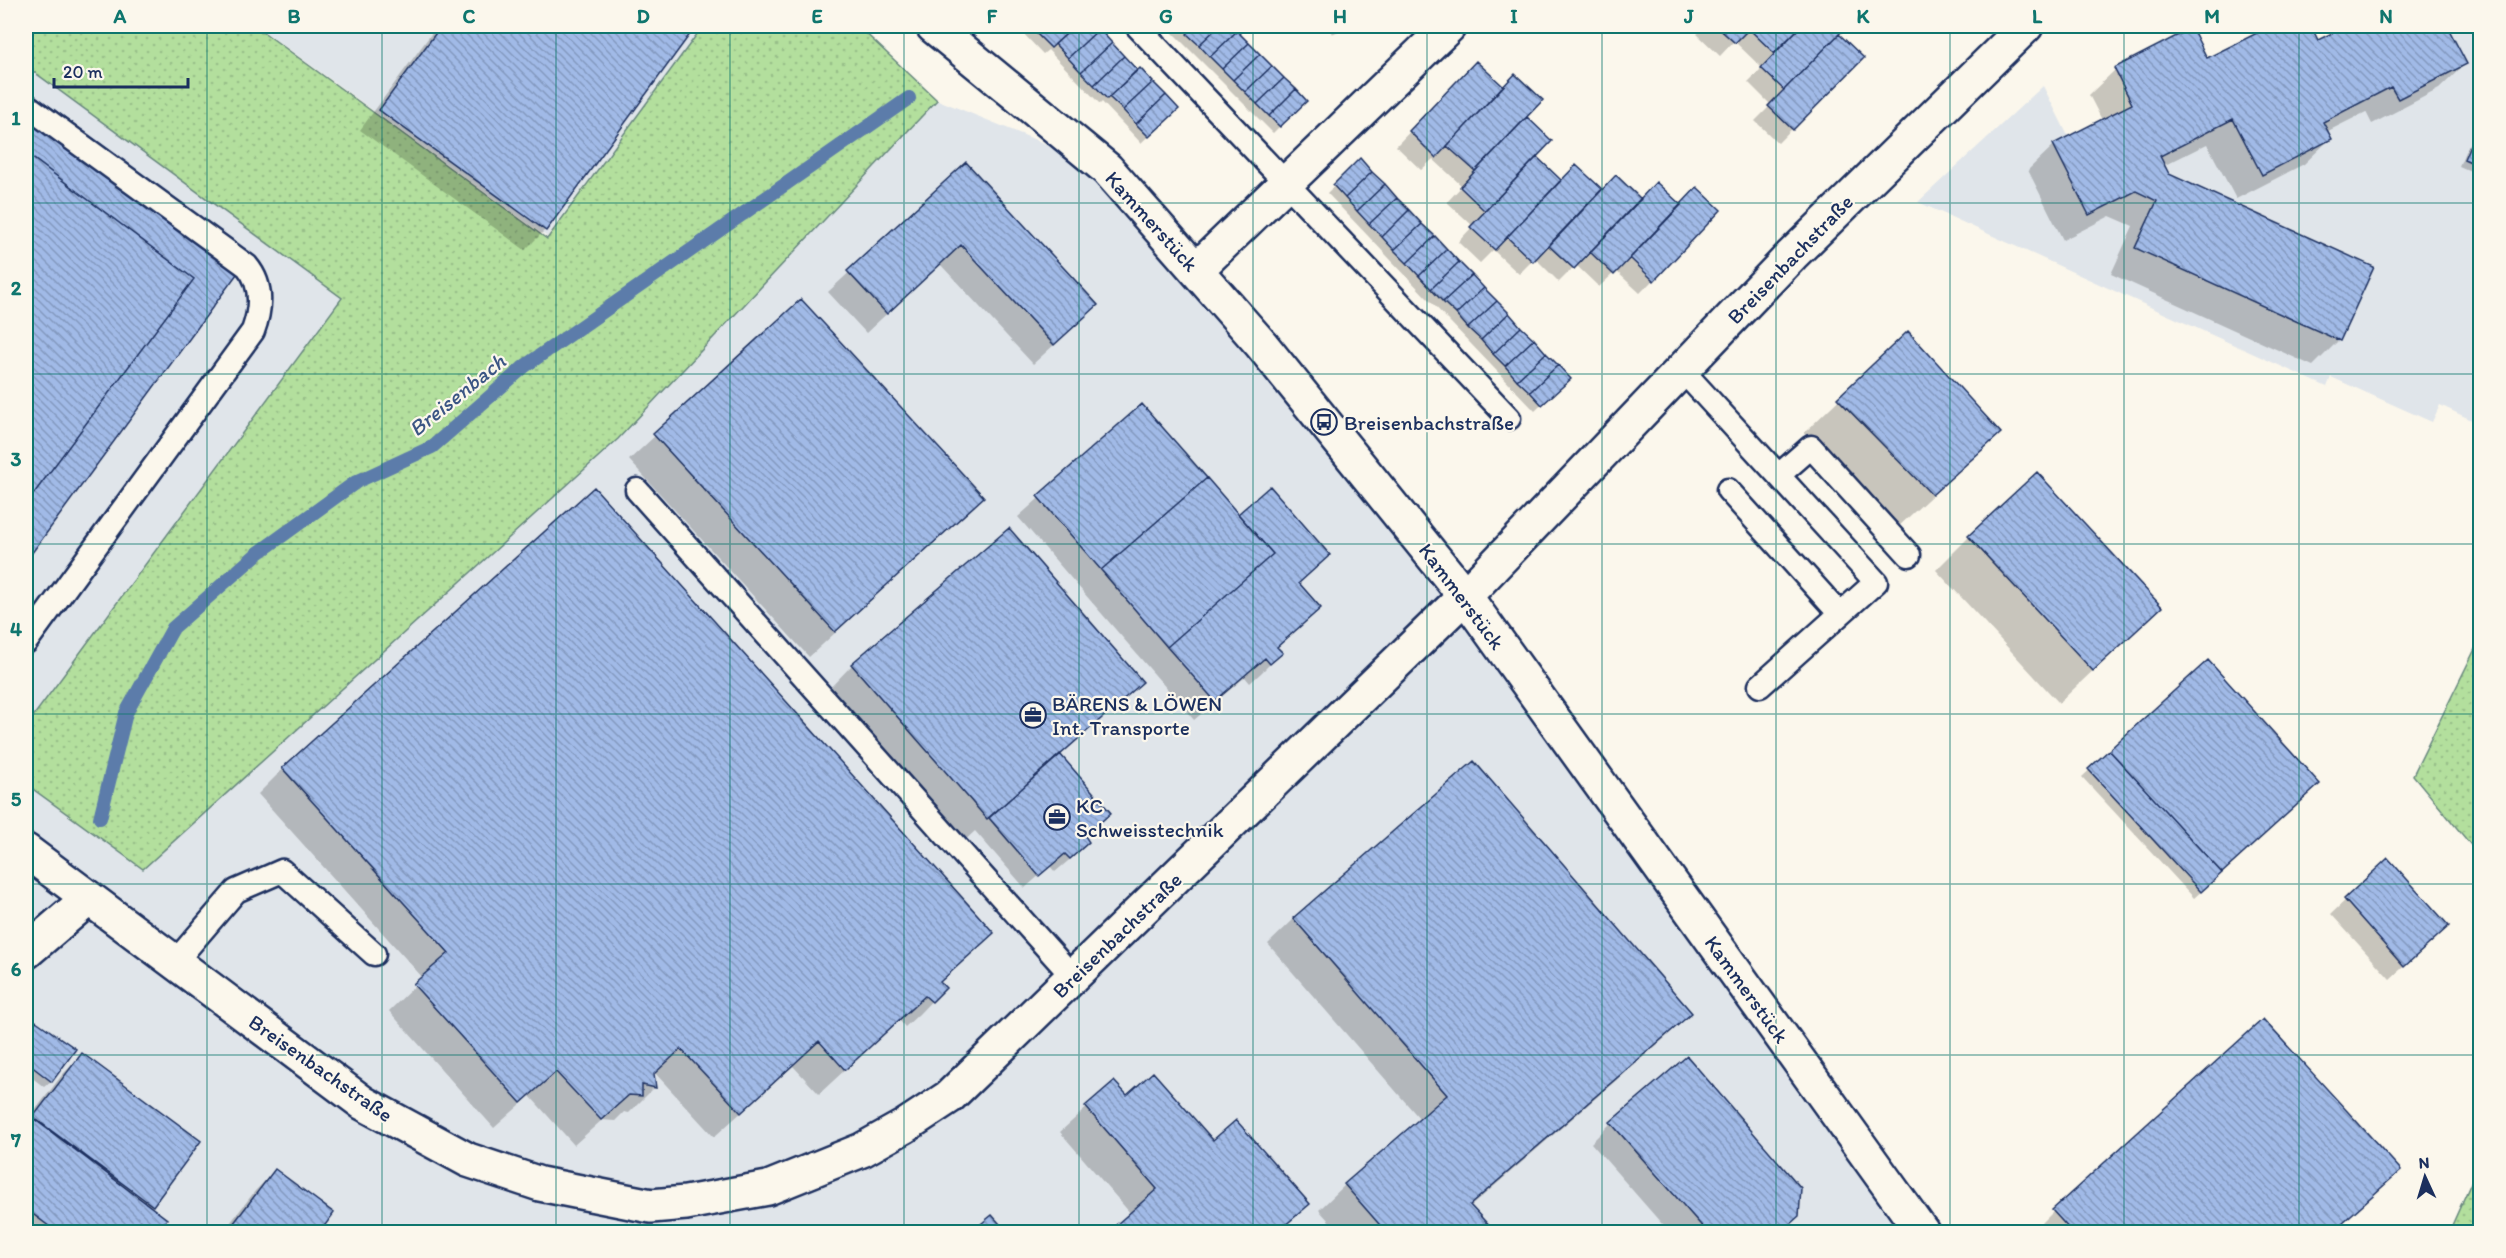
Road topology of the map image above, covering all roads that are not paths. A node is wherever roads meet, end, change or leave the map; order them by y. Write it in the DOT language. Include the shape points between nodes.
graph roads {
  1 [pos="933,26"];
  2 [pos="1137,26"];
  3 [pos="1449,26"];
  4 [pos="2025,26"];
  5 [pos="26,105"];
  6 [pos="1287,182"];
  7 [pos="1196,270"];
  8 [pos="1682,370"];
  9 [pos="1509,418"];
  10 [pos="1779,475"];
  11 [pos="637,490"];
  12 [pos="1728,490"];
  13 [pos="1909,555"];
  14 [pos="1465,597"];
  15 [pos="1840,614"];
  16 [pos="26,642"];
  17 [pos="1761,686"];
  18 [pos="26,851"];
  19 [pos="89,898"];
  20 [pos="26,952"];
  21 [pos="374,954"];
  22 [pos="175,962"];
  23 [pos="1073,977"];
  24 [pos="1918,1231"];
  1 -- 7 [label="street, Kammerstück" via="1107,169"];
  2 -- 6 [label="lane"];
  3 -- 6 [label="street"];
  4 -- 8 [label="street, Breisenbachstraße" via="1792,255"];
  5 -- 16 [label="lane" via="247,266 258,285 259,303 253,331"];
  6 -- 7 [label="street"];
  6 -- 9 [label="lane"];
  7 -- 14 [label="street, Kammerstück" via="1261,344"];
  8 -- 10 [label="lane"];
  8 -- 14 [label="street, Breisenbachstraße"];
  10 -- 13 [label="lane" via="1811,447"];
  10 -- 15 [label="lane" via="1876,582"];
  11 -- 23 [label="lane"];
  12 -- 15 [label="lane"];
  14 -- 23 [label="street, Breisenbachstraße"];
  14 -- 24 [label="street, Kammerstück"];
  15 -- 17 [label="lane"];
  18 -- 19 [label="street, Breisenbachstraße"];
  19 -- 20 [label="street"];
  19 -- 22 [label="street, Breisenbachstraße"];
  21 -- 22 [label="lane" via="282,871 237,891"];
  22 -- 23 [label="street, Breisenbachstraße" via="363,1103 468,1160 540,1184 651,1206 768,1188 862,1150 949,1097"];
}
